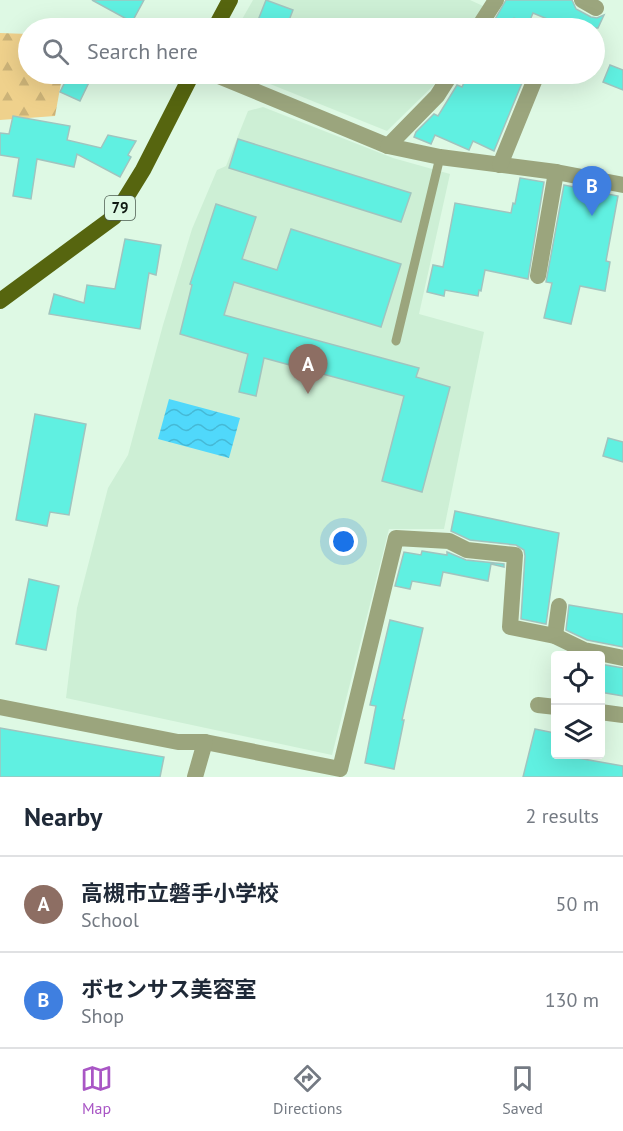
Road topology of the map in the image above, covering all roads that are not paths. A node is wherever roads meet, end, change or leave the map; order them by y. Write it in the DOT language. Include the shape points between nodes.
graph roads {
  1 [pos="230,0"];
  2 [pos="496,0"];
  3 [pos="220,18"];
  4 [pos="484,18"];
  5 [pos="187,84"];
  6 [pos="238,84"];
  7 [pos="445,84"];
  8 [pos="533,84"];
  9 [pos="388,146"];
  10 [pos="440,157"];
  11 [pos="500,165"];
  12 [pos="556,172"];
  13 [pos="623,185"];
  14 [pos="538,276"];
  15 [pos="0,301"];
  16 [pos="396,341"];
  17 [pos="559,606"];
  18 [pos="555,636"];
  19 [pos="623,658"];
  20 [pos="538,705"];
  21 [pos="0,707"];
  22 [pos="551,707"];
  23 [pos="605,713"];
  24 [pos="623,715"];
  25 [pos="205,742"];
  26 [pos="195,777"];
  1 -- 3 [label="main road"];
  2 -- 4 [label="street"];
  5 -- 15 [label="main road, 79" via="114,217"];
  6 -- 9 [label="street"];
  7 -- 9 [label="street"];
  8 -- 11 [label="street"];
  9 -- 10 [label="street"];
  10 -- 11 [label="street"];
  10 -- 16 [label="lane"];
  11 -- 12 [label="street"];
  12 -- 13 [label="street"];
  12 -- 14 [label="street"];
  17 -- 18 [label="street"];
  18 -- 19 [label="street" via="584,650"];
  18 -- 25 [label="street" via="510,627 515,555 467,550 449,541 396,538 340,770"];
  20 -- 22 [label="street"];
  21 -- 25 [label="street" via="178,742"];
  23 -- 24 [label="street"];
  25 -- 26 [label="street"];
}
